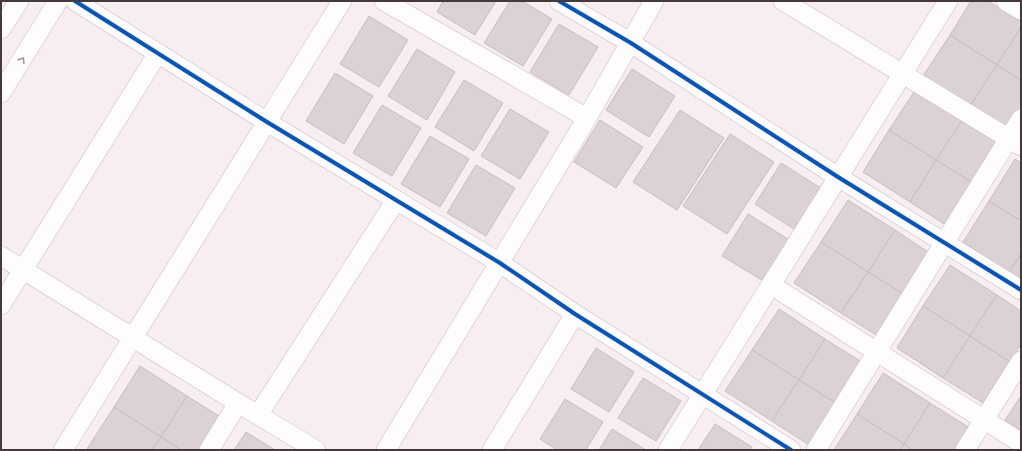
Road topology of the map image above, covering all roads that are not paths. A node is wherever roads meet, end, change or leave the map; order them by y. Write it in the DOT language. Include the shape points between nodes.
graph roads {
  1 [pos="19,1"];
  2 [pos="58,1"];
  3 [pos="75,1"];
  4 [pos="342,1"];
  5 [pos="384,1"];
  6 [pos="559,1"];
  7 [pos="654,1"];
  8 [pos="783,1"];
  9 [pos="948,1"];
  10 [pos="1006,1"];
  11 [pos="1021,10"];
  12 [pos="1,29"];
  13 [pos="631,43"];
  14 [pos="158,53"];
  15 [pos="903,74"];
  16 [pos="1,93"];
  17 [pos="587,118"];
  18 [pos="1021,119"];
  19 [pos="267,122"];
  20 [pos="1015,142"];
  21 [pos="838,176"];
  22 [pos="396,200"];
  23 [pos="945,242"];
  24 [pos="1,256"];
  25 [pos="500,263"];
  26 [pos="23,269"];
  27 [pos="771,285"];
  28 [pos="1021,290"];
  29 [pos="1,305"];
  30 [pos="575,314"];
  31 [pos="133,338"];
  32 [pos="877,352"];
  33 [pos="1021,360"];
  34 [pos="702,394"];
  35 [pos="238,403"];
  36 [pos="258,415"];
  37 [pos="984,420"];
  38 [pos="1021,443"];
  39 [pos="67,449"];
  40 [pos="209,450"];
  41 [pos="316,450"];
  42 [pos="386,450"];
  43 [pos="492,450"];
  44 [pos="668,450"];
  45 [pos="791,450"];
  46 [pos="816,450"];
  47 [pos="965,450"];
  1 -- 12 [label="street"];
  16 -- 2 [label="street, one-way"];
  3 -- 14 [label="street"];
  4 -- 19 [label="street"];
  5 -- 17 [label="street"];
  6 -- 13 [label="street"];
  7 -- 13 [label="street"];
  8 -- 15 [label="street"];
  9 -- 15 [label="street"];
  10 -- 11 [label="street"];
  13 -- 17 [label="street"];
  13 -- 21 [label="street"];
  14 -- 19 [label="street"];
  14 -- 26 [label="street"];
  15 -- 20 [label="street"];
  15 -- 21 [label="street"];
  17 -- 25 [label="street"];
  18 -- 20 [label="street"];
  19 -- 22 [label="street"];
  19 -- 31 [label="street"];
  20 -- 23 [label="street"];
  21 -- 23 [label="street"];
  21 -- 27 [label="street"];
  22 -- 25 [label="street"];
  22 -- 36 [label="street"];
  23 -- 28 [label="street"];
  23 -- 32 [label="street"];
  24 -- 26 [label="street"];
  25 -- 30 [label="street"];
  25 -- 42 [label="street"];
  26 -- 29 [label="street"];
  26 -- 31 [label="street"];
  27 -- 32 [label="street"];
  27 -- 34 [label="street"];
  30 -- 34 [label="street"];
  30 -- 43 [label="street"];
  31 -- 35 [label="street"];
  31 -- 39 [label="street"];
  32 -- 37 [label="street"];
  32 -- 46 [label="street"];
  33 -- 37 [label="street"];
  34 -- 44 [label="street"];
  34 -- 45 [label="street"];
  35 -- 36 [label="street"];
  35 -- 40 [label="street"];
  36 -- 41 [label="street"];
  37 -- 38 [label="street"];
  37 -- 47 [label="street"];
}
